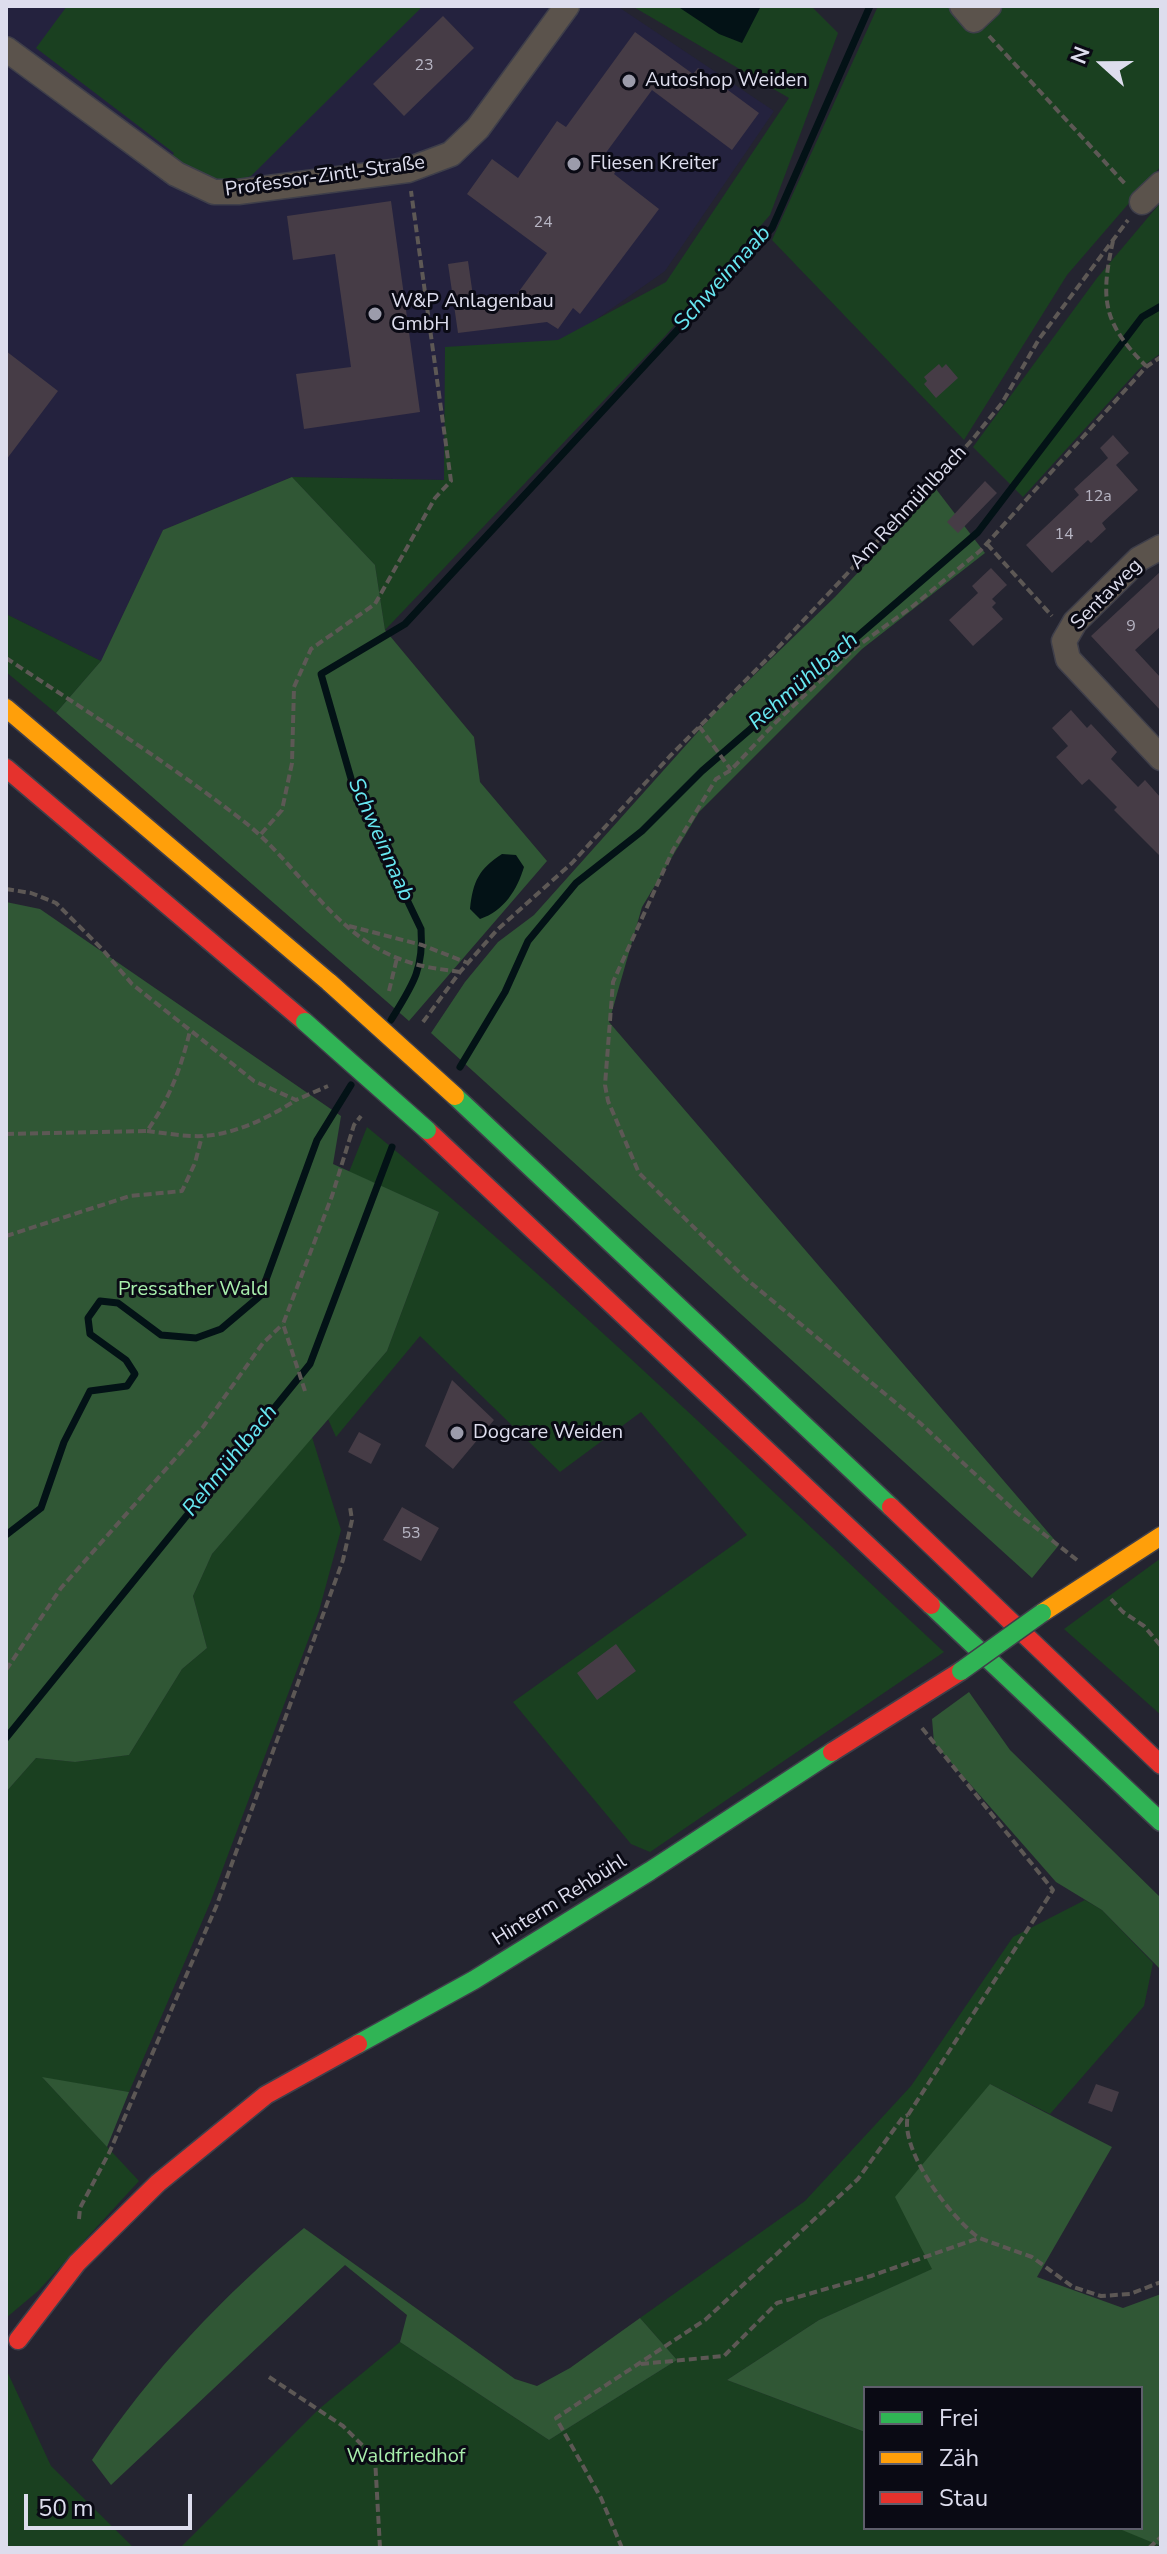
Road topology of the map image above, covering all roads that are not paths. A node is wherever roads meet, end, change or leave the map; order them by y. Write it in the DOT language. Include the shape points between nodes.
graph roads {
  1 [pos="567,6"];
  2 [pos="6,49"];
  3 [pos="1161,184"];
  4 [pos="1142,202"];
  5 [pos="1161,547"];
  6 [pos="6,708"];
  7 [pos="1161,758"];
  8 [pos="6,768"];
  9 [pos="1161,1536"];
  10 [pos="1161,1765"];
  11 [pos="1161,1822"];
  12 [pos="18,2340"];
  1 -- 2 [label="street, Professor-Zintl-Straße" via="478,128 441,159 408,170 238,192 204,189 161,164"];
  3 -- 4 [label="street"];
  5 -- 7 [label="street, Sentaweg" via="1139,559 1064,641 1068,659"];
  6 -- 10 [label="main road, bridge" via="455,1096"];
  8 -- 11 [label="main road, bridge" via="427,1130"];
  9 -- 12 [label="main road, Hinterm Rehbühl, bridge" via="650,1871 487,1971 266,2095 158,2183 77,2263"];
}
